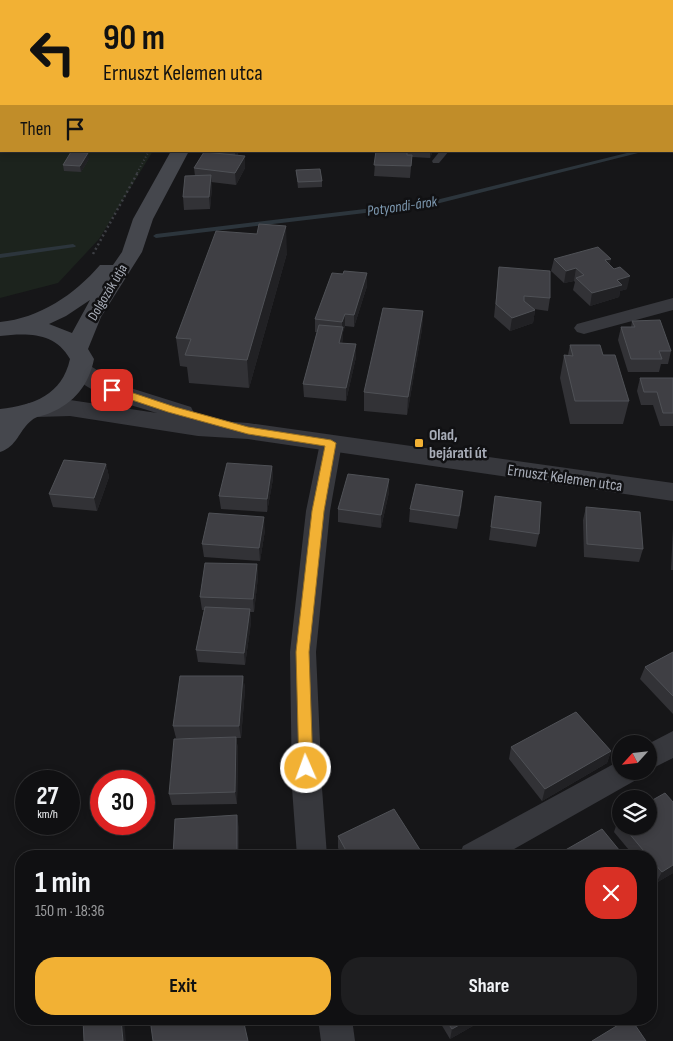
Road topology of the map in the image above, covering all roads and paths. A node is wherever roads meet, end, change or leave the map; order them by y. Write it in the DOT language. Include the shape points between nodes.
graph roads {
  1 [pos="148,152"];
  2 [pos="179,152"];
  3 [pos="444,152"];
  4 [pos="436,161"];
  5 [pos="135,235"];
  6 [pos="93,254"];
  7 [pos="673,304"];
  8 [pos="584,328"];
  9 [pos="5,329"];
  10 [pos="79,359"];
  11 [pos="21,413"];
  12 [pos="248,431"];
  13 [pos="0,443"];
  14 [pos="331,443"];
  15 [pos="673,492"];
  16 [pos="673,744"];
  17 [pos="658,753"];
  18 [pos="612,779"];
  19 [pos="311,850"];
  20 [pos="485,850"];
  21 [pos="336,1025"];
  22 [pos="338,1041"];
  1 -- 6 [label="path"];
  2 -- 5 [label="main road, Dolgozók útja"];
  3 -- 4 [label="lane"];
  5 -- 9 [label="main road, Dolgozók útja" via="99,281 64,310 42,320"];
  5 -- 10 [label="main road, Dolgozók útja" via="132,252 90,317"];
  7 -- 8 [label="street"];
  9 -- 10 [label="main road" via="46,330 65,337"];
  10 -- 11 [label="main road, Dolgozók útja" via="78,379 66,392"];
  10 -- 12 [label="street, Ernuszt Kelemen utca" via="112,390"];
  11 -- 12 [label="street, Ernuszt Kelemen utca" via="70,408 198,428"];
  11 -- 13 [label="main road"];
  12 -- 14 [label="street, Ernuszt Kelemen utca"];
  14 -- 15 [label="street, Ernuszt Kelemen utca"];
  14 -- 19 [label="street" via="318,511 303,652 306,788"];
  16 -- 17 [label="street"];
  18 -- 20 [label="street"];
  21 -- 22 [label="street"];
}
